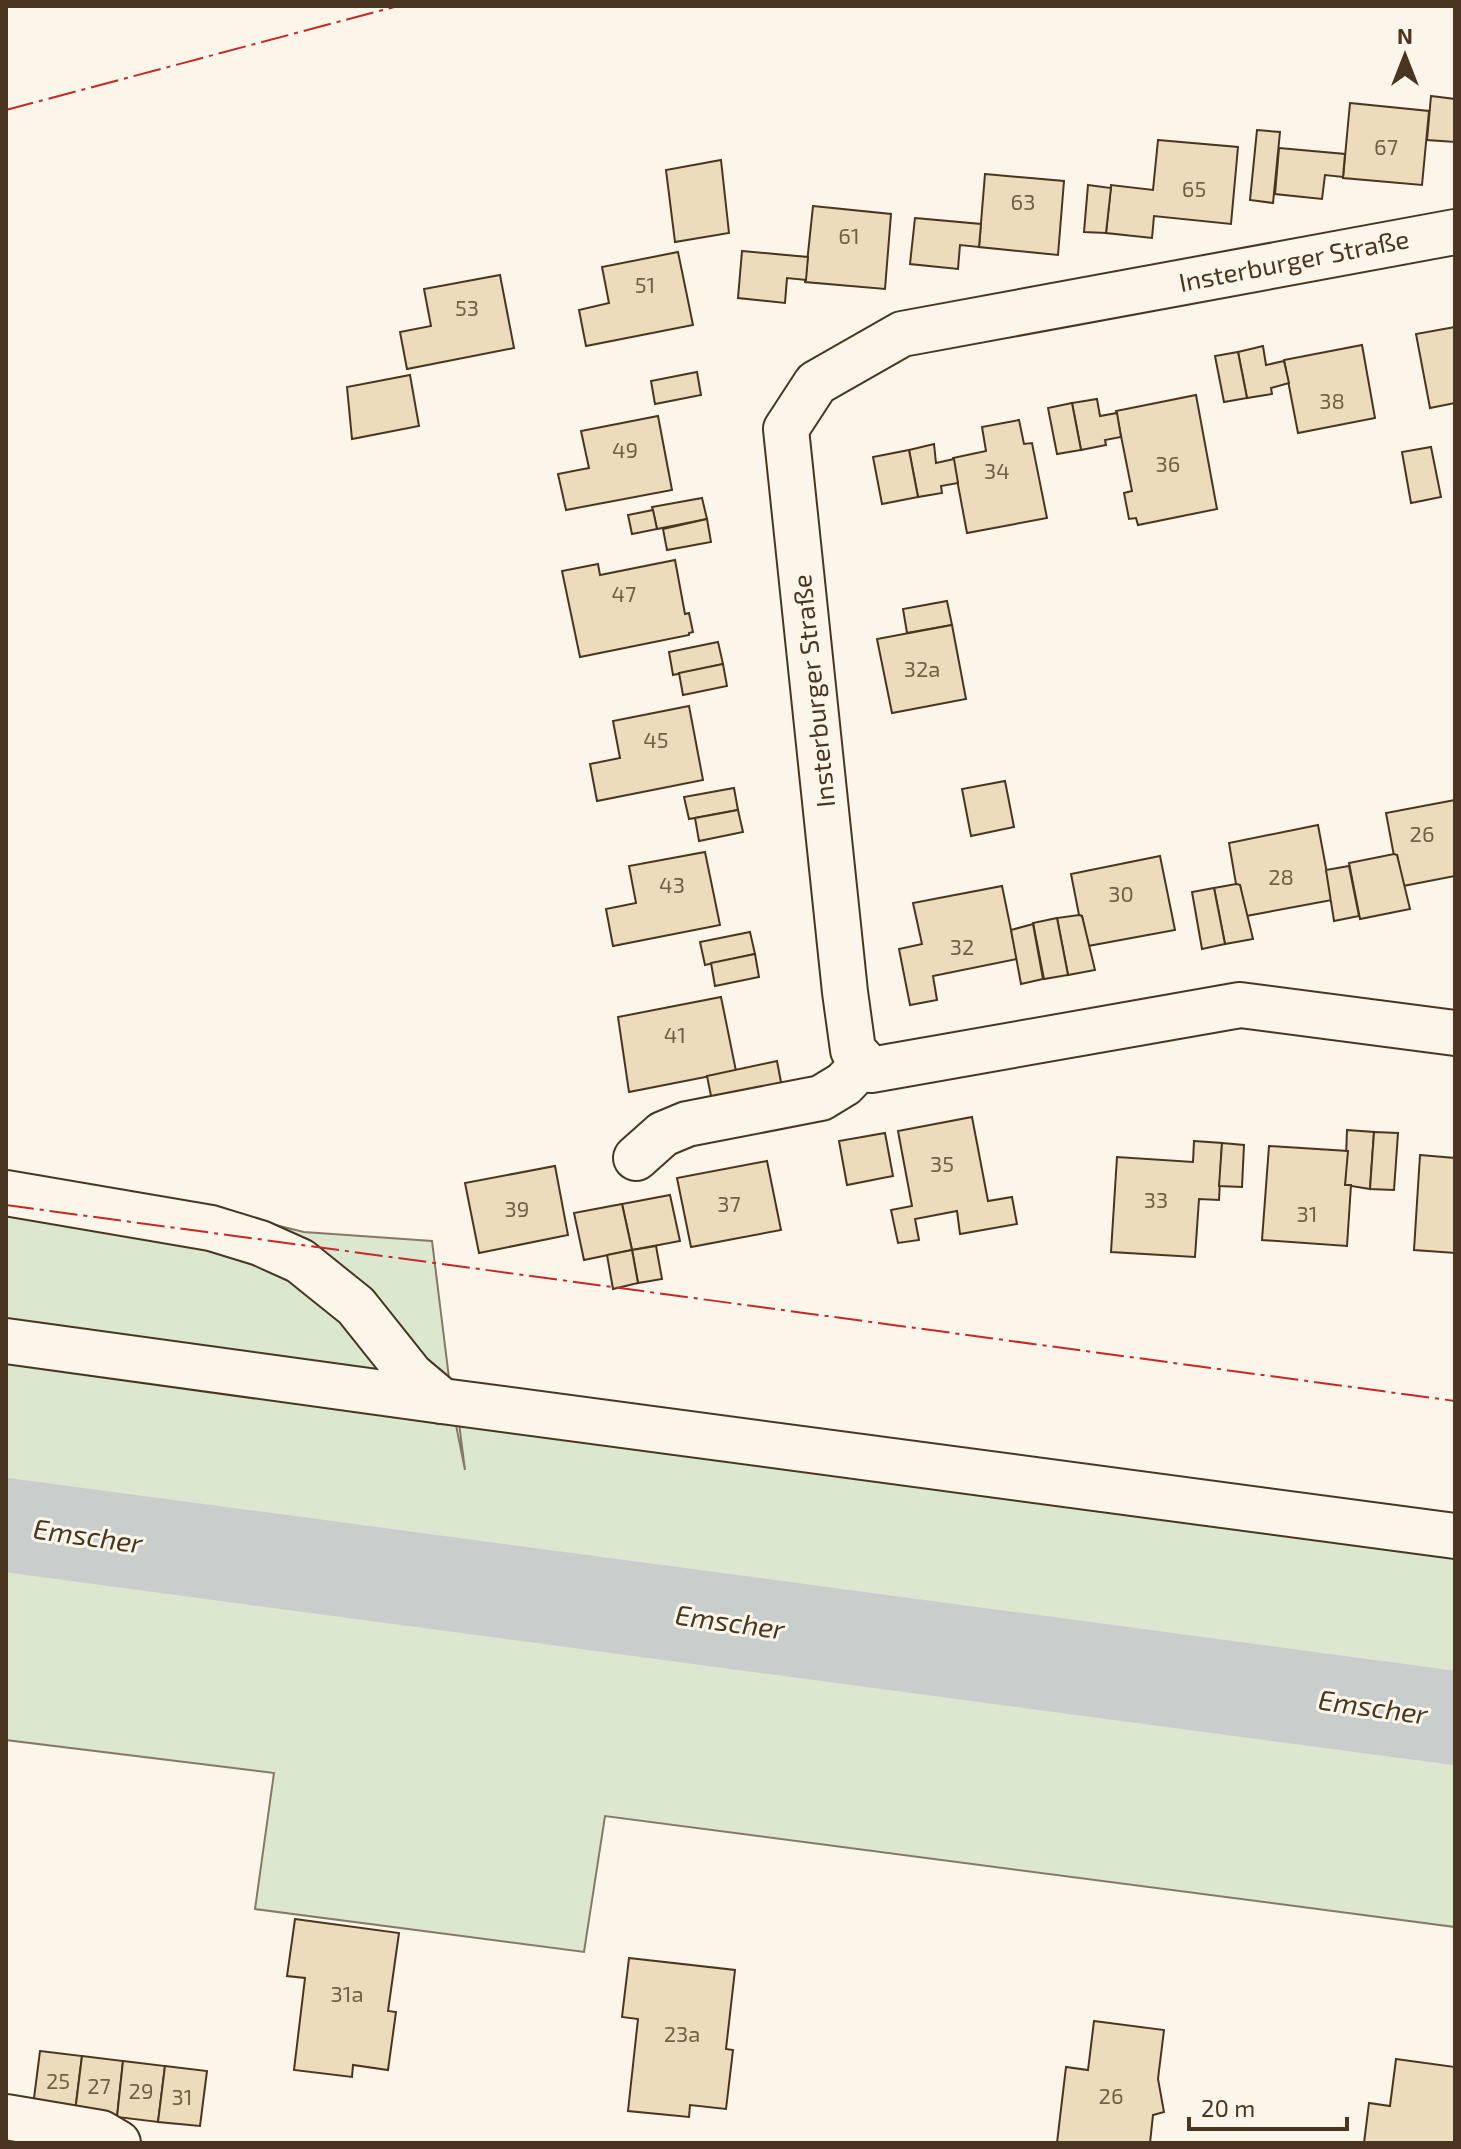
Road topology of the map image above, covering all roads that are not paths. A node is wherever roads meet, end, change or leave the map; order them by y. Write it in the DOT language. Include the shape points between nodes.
graph roads {
  1 [pos="1455,232"];
  2 [pos="1455,1033"];
  3 [pos="864,1063"];
  4 [pos="636,1158"];
  5 [pos="6,1193"];
  6 [pos="6,1341"];
  7 [pos="442,1401"];
  8 [pos="1455,1536"];
  9 [pos="6,2117"];
  10 [pos="118,2143"];
  1 -- 3 [label="street, Insterburger Straße" via="902,334 816,383 786,429 845,992 853,1050"];
  2 -- 3 [label="street" via="1240,1005 871,1070"];
  3 -- 4 [label="street" via="821,1098 687,1124 663,1134"];
  5 -- 7 [label="street" via="211,1228 300,1261 356,1306 411,1375"];
  6 -- 7 [label="street"];
  7 -- 8 [label="street"];
  9 -- 10 [label="street" via="101,2133"];
}
